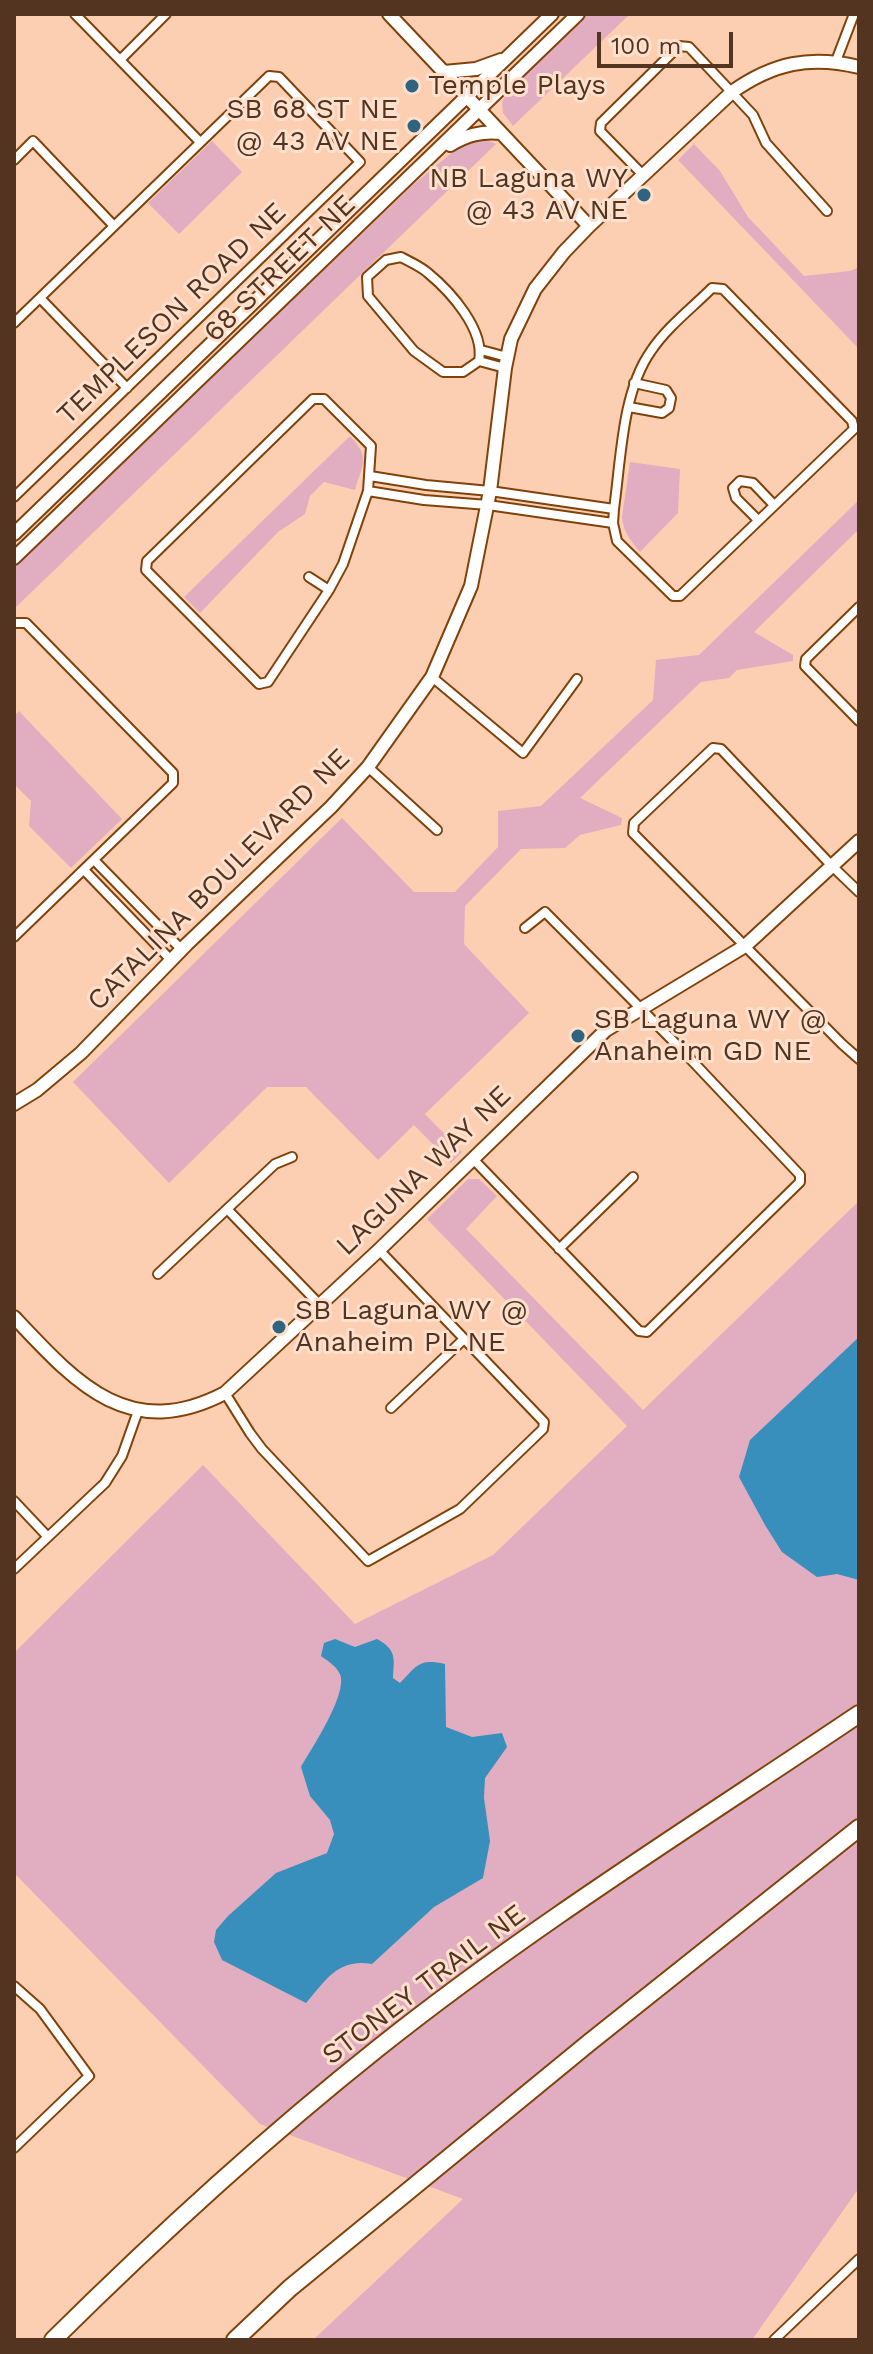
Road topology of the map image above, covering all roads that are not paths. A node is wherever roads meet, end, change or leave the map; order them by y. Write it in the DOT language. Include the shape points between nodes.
graph roads {
  1 [pos="75,14"];
  2 [pos="166,14"];
  3 [pos="389,14"];
  4 [pos="552,14"];
  5 [pos="578,14"];
  6 [pos="854,14"];
  7 [pos="508,57"];
  8 [pos="120,60"];
  9 [pos="836,61"];
  10 [pos="859,67"];
  11 [pos="444,72"];
  12 [pos="732,92"];
  13 [pos="467,96"];
  14 [pos="480,110"];
  15 [pos="501,133"];
  16 [pos="200,142"];
  17 [pos="434,155"];
  18 [pos="14,160"];
  19 [pos="643,175"];
  20 [pos="827,211"];
  21 [pos="114,226"];
  22 [pos="589,226"];
  23 [pos="40,298"];
  24 [pos="14,323"];
  25 [pos="481,350"];
  26 [pos="479,361"];
  27 [pos="506,363"];
  28 [pos="634,383"];
  29 [pos="127,388"];
  30 [pos="629,407"];
  31 [pos="370,476"];
  32 [pos="368,491"];
  33 [pos="490,491"];
  34 [pos="14,497"];
  35 [pos="488,505"];
  36 [pos="774,505"];
  37 [pos="614,509"];
  38 [pos="758,520"];
  39 [pos="613,523"];
  40 [pos="14,534"];
  41 [pos="14,558"];
  42 [pos="309,577"];
  43 [pos="329,590"];
  44 [pos="859,607"];
  45 [pos="14,623"];
  46 [pos="432,677"];
  47 [pos="577,679"];
  48 [pos="859,721"];
  49 [pos="368,767"];
  50 [pos="437,830"];
  51 [pos="859,841"];
  52 [pos="94,860"];
  53 [pos="832,866"];
  54 [pos="84,870"];
  55 [pos="859,892"];
  56 [pos="525,928"];
  57 [pos="14,937"];
  58 [pos="745,946"];
  59 [pos="182,950"];
  60 [pos="171,960"];
  61 [pos="641,1008"];
  62 [pos="859,1059"];
  63 [pos="14,1104"];
  64 [pos="292,1157"];
  65 [pos="473,1159"];
  66 [pos="633,1177"];
  67 [pos="227,1209"];
  68 [pos="559,1249"];
  69 [pos="379,1250"];
  70 [pos="158,1274"];
  71 [pos="320,1305"];
  72 [pos="14,1317"];
  73 [pos="464,1339"];
  74 [pos="225,1393"];
  75 [pos="391,1408"];
  76 [pos="138,1411"];
  77 [pos="14,1501"];
  78 [pos="48,1537"];
  79 [pos="14,1569"];
  80 [pos="859,1714"];
  81 [pos="859,1828"];
  82 [pos="14,1986"];
  83 [pos="14,2148"];
  84 [pos="859,2259"];
  85 [pos="53,2340"];
  86 [pos="235,2340"];
  87 [pos="774,2340"];
  1 -- 8 [label="street"];
  2 -- 8 [label="street"];
  3 -- 11 [label="street"];
  4 -- 7 [label="street, 68 STREET NE"];
  5 -- 14 [label="street, 68 STREET NE"];
  6 -- 9 [label="street"];
  7 -- 11 [label="street" via="476,69"];
  7 -- 13 [label="street, 68 STREET NE"];
  8 -- 16 [label="street"];
  9 -- 10 [label="street"];
  9 -- 12 [label="street" via="778,66"];
  11 -- 13 [label="street"];
  12 -- 19 [label="street"];
  12 -- 19 [label="street" via="689,47 679,46 601,123 600,131"];
  12 -- 20 [label="street" via="753,115 766,143"];
  13 -- 14 [label="street"];
  13 -- 40 [label="street, 68 STREET NE"];
  14 -- 15 [label="street"];
  14 -- 17 [label="street, 68 STREET NE"];
  15 -- 17 [label="street" via="471,134"];
  15 -- 22 [label="street"];
  16 -- 21 [label="street"];
  16 -- 29 [label="street, TEMPLESON ROAD NE" via="269,76 279,77 360,162"];
  17 -- 41 [label="street, 68 STREET NE"];
  18 -- 21 [label="street" via="33,141"];
  19 -- 22 [label="street"];
  21 -- 23 [label="street"];
  22 -- 27 [label="street, CATALINA BOULEVARD NE" via="535,289 511,339"];
  23 -- 24 [label="street"];
  23 -- 29 [label="street"];
  25 -- 26 [label="street"];
  25 -- 26 [label="street" via="460,307 427,271 401,257 386,260 367,277 368,296 414,351 443,372 463,372"];
  25 -- 27 [label="street"];
  26 -- 27 [label="street"];
  27 -- 33 [label="street, CATALINA BOULEVARD NE"];
  28 -- 30 [label="street"];
  28 -- 30 [label="street" via="666,390 669,408 662,413"];
  28 -- 36 [label="street" via="667,331 712,288 723,289 852,421 854,429"];
  29 -- 34 [label="street, TEMPLESON ROAD NE"];
  30 -- 37 [label="street"];
  31 -- 32 [label="street"];
  31 -- 33 [label="street"];
  31 -- 43 [label="street" via="371,446 324,399 313,399 147,561 146,570 259,684 268,682"];
  32 -- 35 [label="street"];
  32 -- 43 [label="street"];
  33 -- 35 [label="street, CATALINA BOULEVARD NE"];
  33 -- 37 [label="street"];
  35 -- 39 [label="street"];
  35 -- 46 [label="street, CATALINA BOULEVARD NE" via="471,586"];
  36 -- 38 [label="street"];
  36 -- 38 [label="street" via="753,483 740,481 733,488 736,498"];
  37 -- 39 [label="street"];
  38 -- 39 [label="street" via="680,596 673,596 617,541"];
  42 -- 43 [label="street"];
  44 -- 48 [label="street" via="805,666"];
  45 -- 52 [label="street" via="26,623 173,773 173,783"];
  46 -- 47 [label="street" via="523,753"];
  46 -- 49 [label="street, CATALINA BOULEVARD NE"];
  49 -- 50 [label="street"];
  49 -- 59 [label="street, CATALINA BOULEVARD NE"];
  51 -- 53 [label="street, LAGUNA WAY NE"];
  52 -- 54 [label="street"];
  52 -- 59 [label="street"];
  53 -- 55 [label="street"];
  53 -- 58 [label="street, LAGUNA WAY NE"];
  53 -- 58 [label="street" via="721,749 713,748 634,823 633,833"];
  54 -- 57 [label="street"];
  54 -- 60 [label="street"];
  56 -- 61 [label="street" via="545,912"];
  58 -- 61 [label="street, LAGUNA WAY NE"];
  58 -- 62 [label="street"];
  59 -- 60 [label="street, CATALINA BOULEVARD NE"];
  60 -- 63 [label="street, CATALINA BOULEVARD NE" via="81,1053"];
  61 -- 65 [label="street, LAGUNA WAY NE" via="588,1046"];
  61 -- 68 [label="street" via="800,1175 800,1182 647,1332 639,1331"];
  64 -- 67 [label="street" via="275,1164"];
  65 -- 68 [label="street"];
  65 -- 69 [label="street, LAGUNA WAY NE"];
  66 -- 68 [label="street"];
  67 -- 70 [label="street"];
  67 -- 71 [label="street"];
  69 -- 71 [label="street, LAGUNA WAY NE"];
  69 -- 73 [label="street"];
  71 -- 74 [label="street, LAGUNA WAY NE"];
  72 -- 76 [label="street, LAGUNA WAY NE" via="93,1392"];
  73 -- 74 [label="street" via="544,1422 543,1429 460,1509 368,1561 262,1449"];
  73 -- 75 [label="street"];
  74 -- 76 [label="street, LAGUNA WAY NE" via="170,1411"];
  76 -- 78 [label="street" via="122,1456 105,1483"];
  77 -- 78 [label="street"];
  78 -- 79 [label="street"];
  80 -- 85 [label="highway, STONEY TRAIL NE" via="523,1940 378,2048 229,2175"];
  81 -- 86 [label="highway" via="302,2278"];
  82 -- 83 [label="street" via="40,2009 89,2076"];
  84 -- 87 [label="street"];
}
